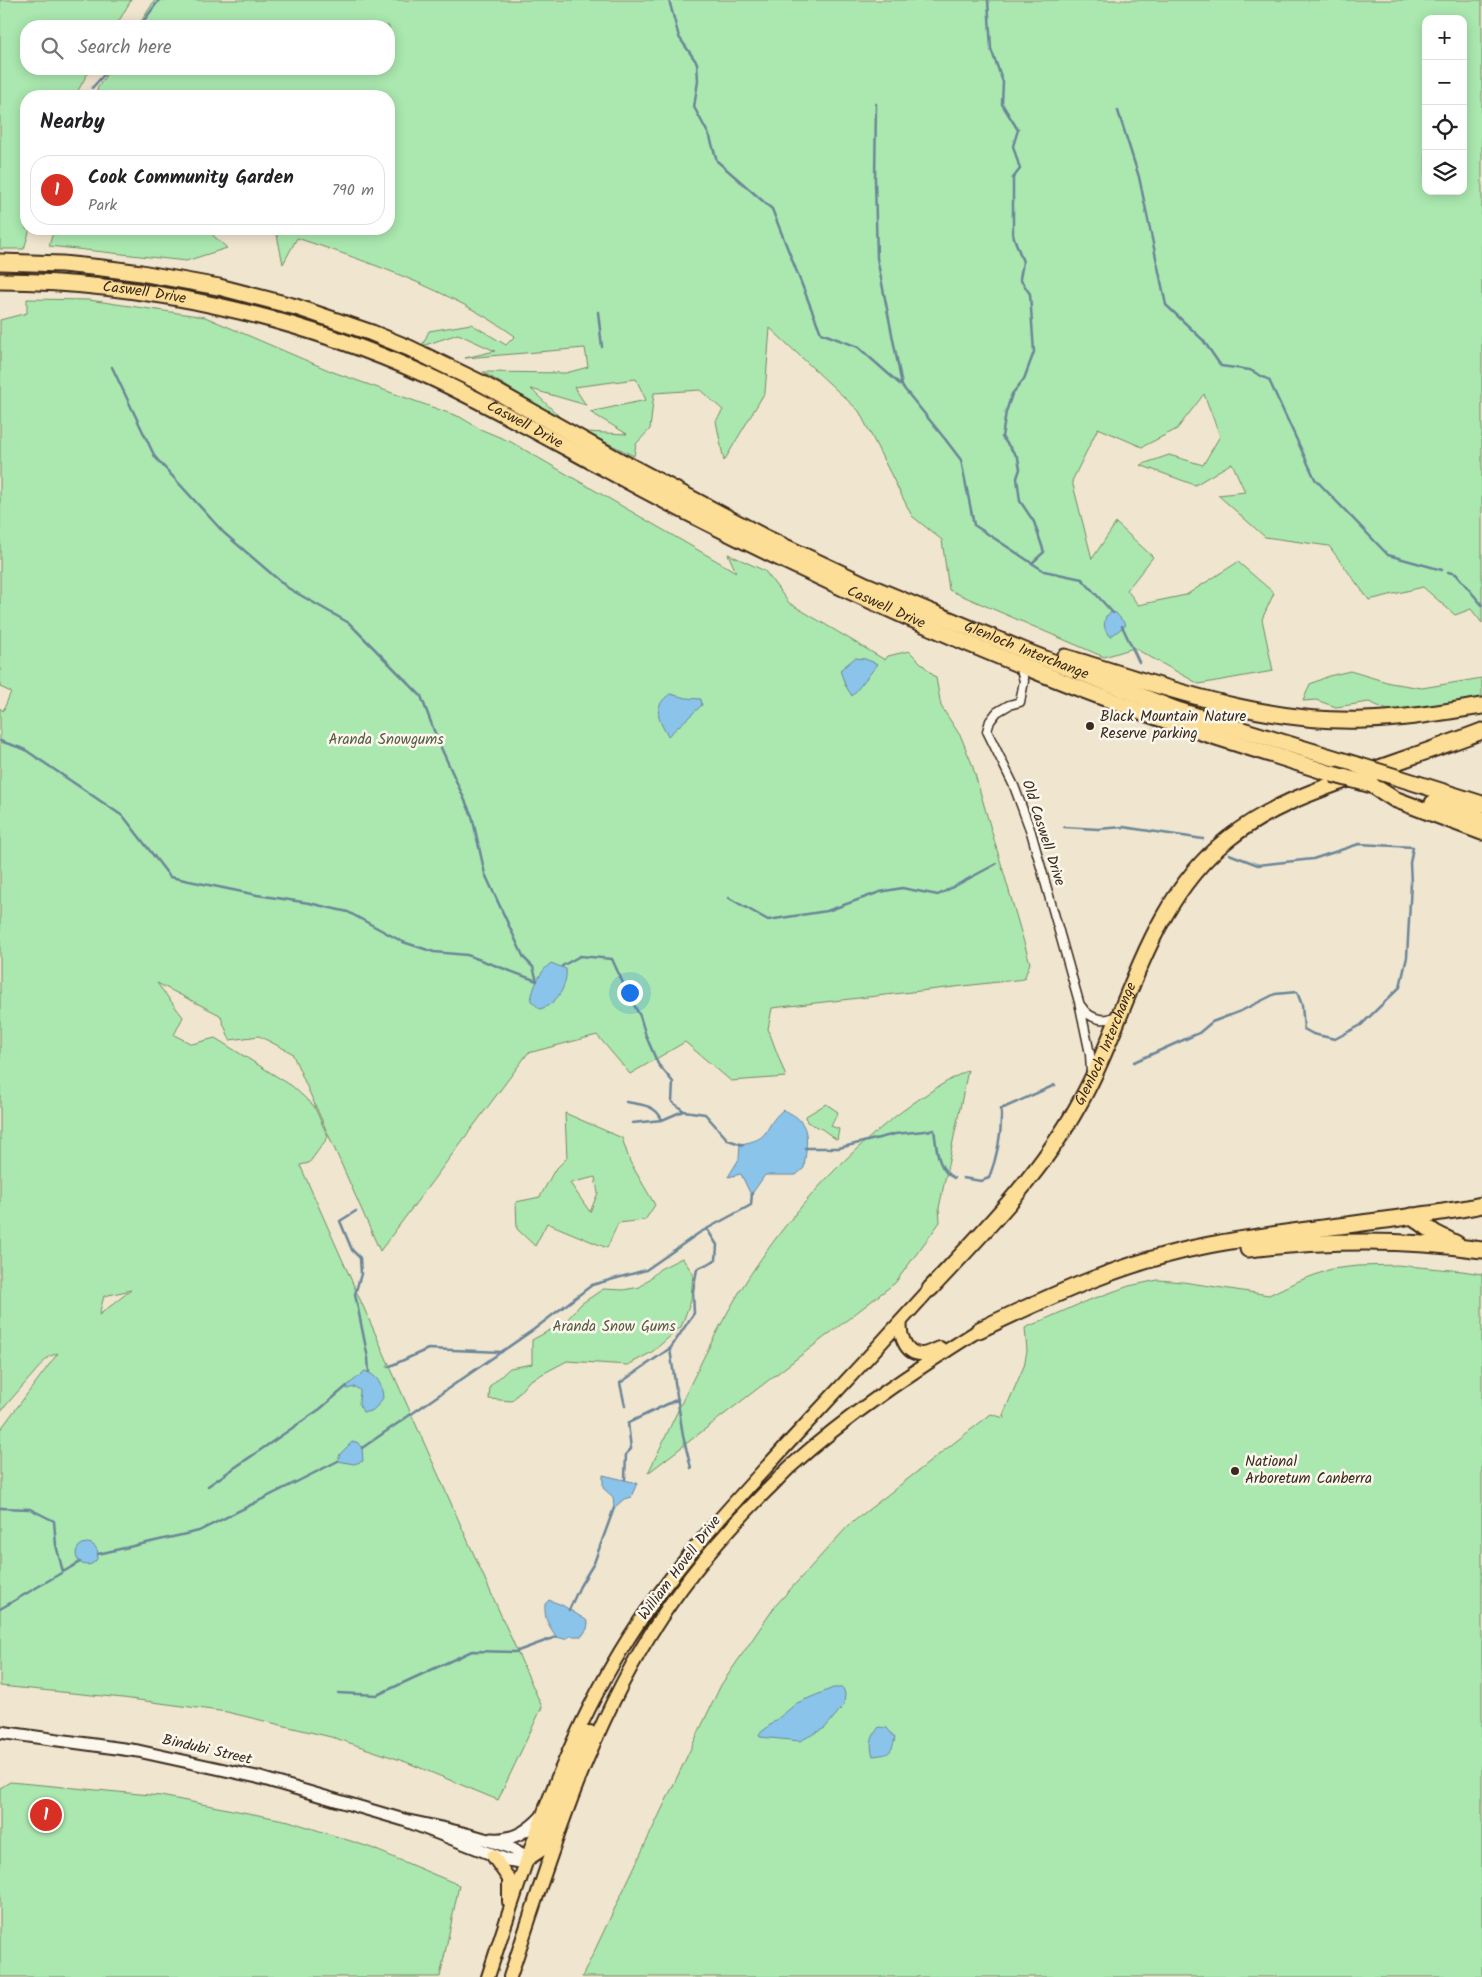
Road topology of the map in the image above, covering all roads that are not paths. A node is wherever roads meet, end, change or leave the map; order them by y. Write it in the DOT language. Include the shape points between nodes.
graph roads {
  1 [pos="0,262"];
  2 [pos="0,281"];
  3 [pos="692,498"];
  4 [pos="927,610"];
  5 [pos="1019,664"];
  6 [pos="1482,706"];
  7 [pos="1482,731"];
  8 [pos="1482,736"];
  9 [pos="1442,746"];
  10 [pos="1372,785"];
  11 [pos="1482,804"];
  12 [pos="1482,820"];
  13 [pos="1482,832"];
  14 [pos="1079,1002"];
  15 [pos="1124,1007"];
  16 [pos="1089,1087"];
  17 [pos="1482,1205"];
  18 [pos="1412,1216"];
  19 [pos="1478,1249"];
  20 [pos="1078,1284"];
  21 [pos="930,1288"];
  22 [pos="901,1321"];
  23 [pos="979,1330"];
  24 [pos="618,1694"];
  25 [pos="0,1732"];
  26 [pos="541,1816"];
  27 [pos="404,1820"];
  28 [pos="471,1835"];
  29 [pos="492,1856"];
  30 [pos="528,1859"];
  31 [pos="543,1877"];
  32 [pos="509,1912"];
  33 [pos="488,1977"];
  34 [pos="510,1977"];
  1 -- 3 [label="highway, Caswell Drive" via="62,264 165,277 227,289 334,319 445,365"];
  2 -- 5 [label="highway, Caswell Drive" via="96,286 219,306 307,330 386,358 460,391 782,560"];
  3 -- 4 [label="highway, Glenloch Interchange" via="828,568"];
  4 -- 6 [label="highway" via="949,614 1059,655 1256,711 1365,720"];
  4 -- 11 [label="highway, Glenloch Interchange, bridge" via="1177,710"];
  5 -- 10 [label="highway, Glenloch Interchange, bridge" via="1168,721"];
  5 -- 14 [label="street, Old Caswell Drive" via="1024,681 1020,702 997,712 987,731 1027,819"];
  7 -- 9 [label="highway, Glenloch Interchange"];
  8 -- 9 [label="highway"];
  9 -- 15 [label="highway, Glenloch Interchange" via="1287,802 1226,840 1194,871 1167,909"];
  10 -- 12 [label="highway, Glenloch Interchange"];
  10 -- 13 [label="highway" via="1394,799"];
  14 -- 15 [label="street" via="1087,1014 1099,1019 1115,1017"];
  14 -- 16 [label="street, Old Caswell Drive" via="1090,1054"];
  15 -- 16 [label="highway, Glenloch Interchange"];
  16 -- 21 [label="highway, Glenloch Interchange" via="1046,1158 979,1237"];
  17 -- 18 [label="highway"];
  18 -- 19 [label="highway" via="1440,1237"];
  18 -- 20 [label="highway" via="1206,1246 1119,1269"];
  19 -- 20 [label="highway" via="1368,1242 1275,1246 1188,1258"];
  20 -- 23 [label="highway"];
  21 -- 22 [label="main road, Glenloch Interchange"];
  22 -- 23 [label="main road" via="903,1340 918,1354 930,1352"];
  22 -- 26 [label="main road, William Hovell Drive" via="718,1519 659,1593 598,1690 559,1770"];
  23 -- 24 [label="main road, William Hovell Drive" via="854,1414 790,1466 740,1517 676,1595 650,1634"];
  24 -- 30 [label="main road" via="596,1719 540,1851"];
  24 -- 31 [label="main road, William Hovell Drive" via="591,1750"];
  25 -- 27 [label="main road, Bindubi Street" via="179,1759 286,1784"];
  26 -- 28 [label="main road" via="531,1828 507,1838"];
  26 -- 30 [label="main road, William Hovell Drive"];
  27 -- 28 [label="main road, Bindubi Street"];
  27 -- 29 [label="main road, Bindubi Street"];
  28 -- 30 [label="main road, Bindubi Street" via="519,1852"];
  29 -- 30 [label="main road, Bindubi Street" via="514,1862"];
  29 -- 32 [label="main road" via="509,1879"];
  30 -- 31 [label="main road" via="540,1865"];
  30 -- 32 [label="main road, William Hovell Drive"];
  31 -- 34 [label="main road, William Hovell Drive"];
  32 -- 33 [label="main road, William Hovell Drive"];
}
